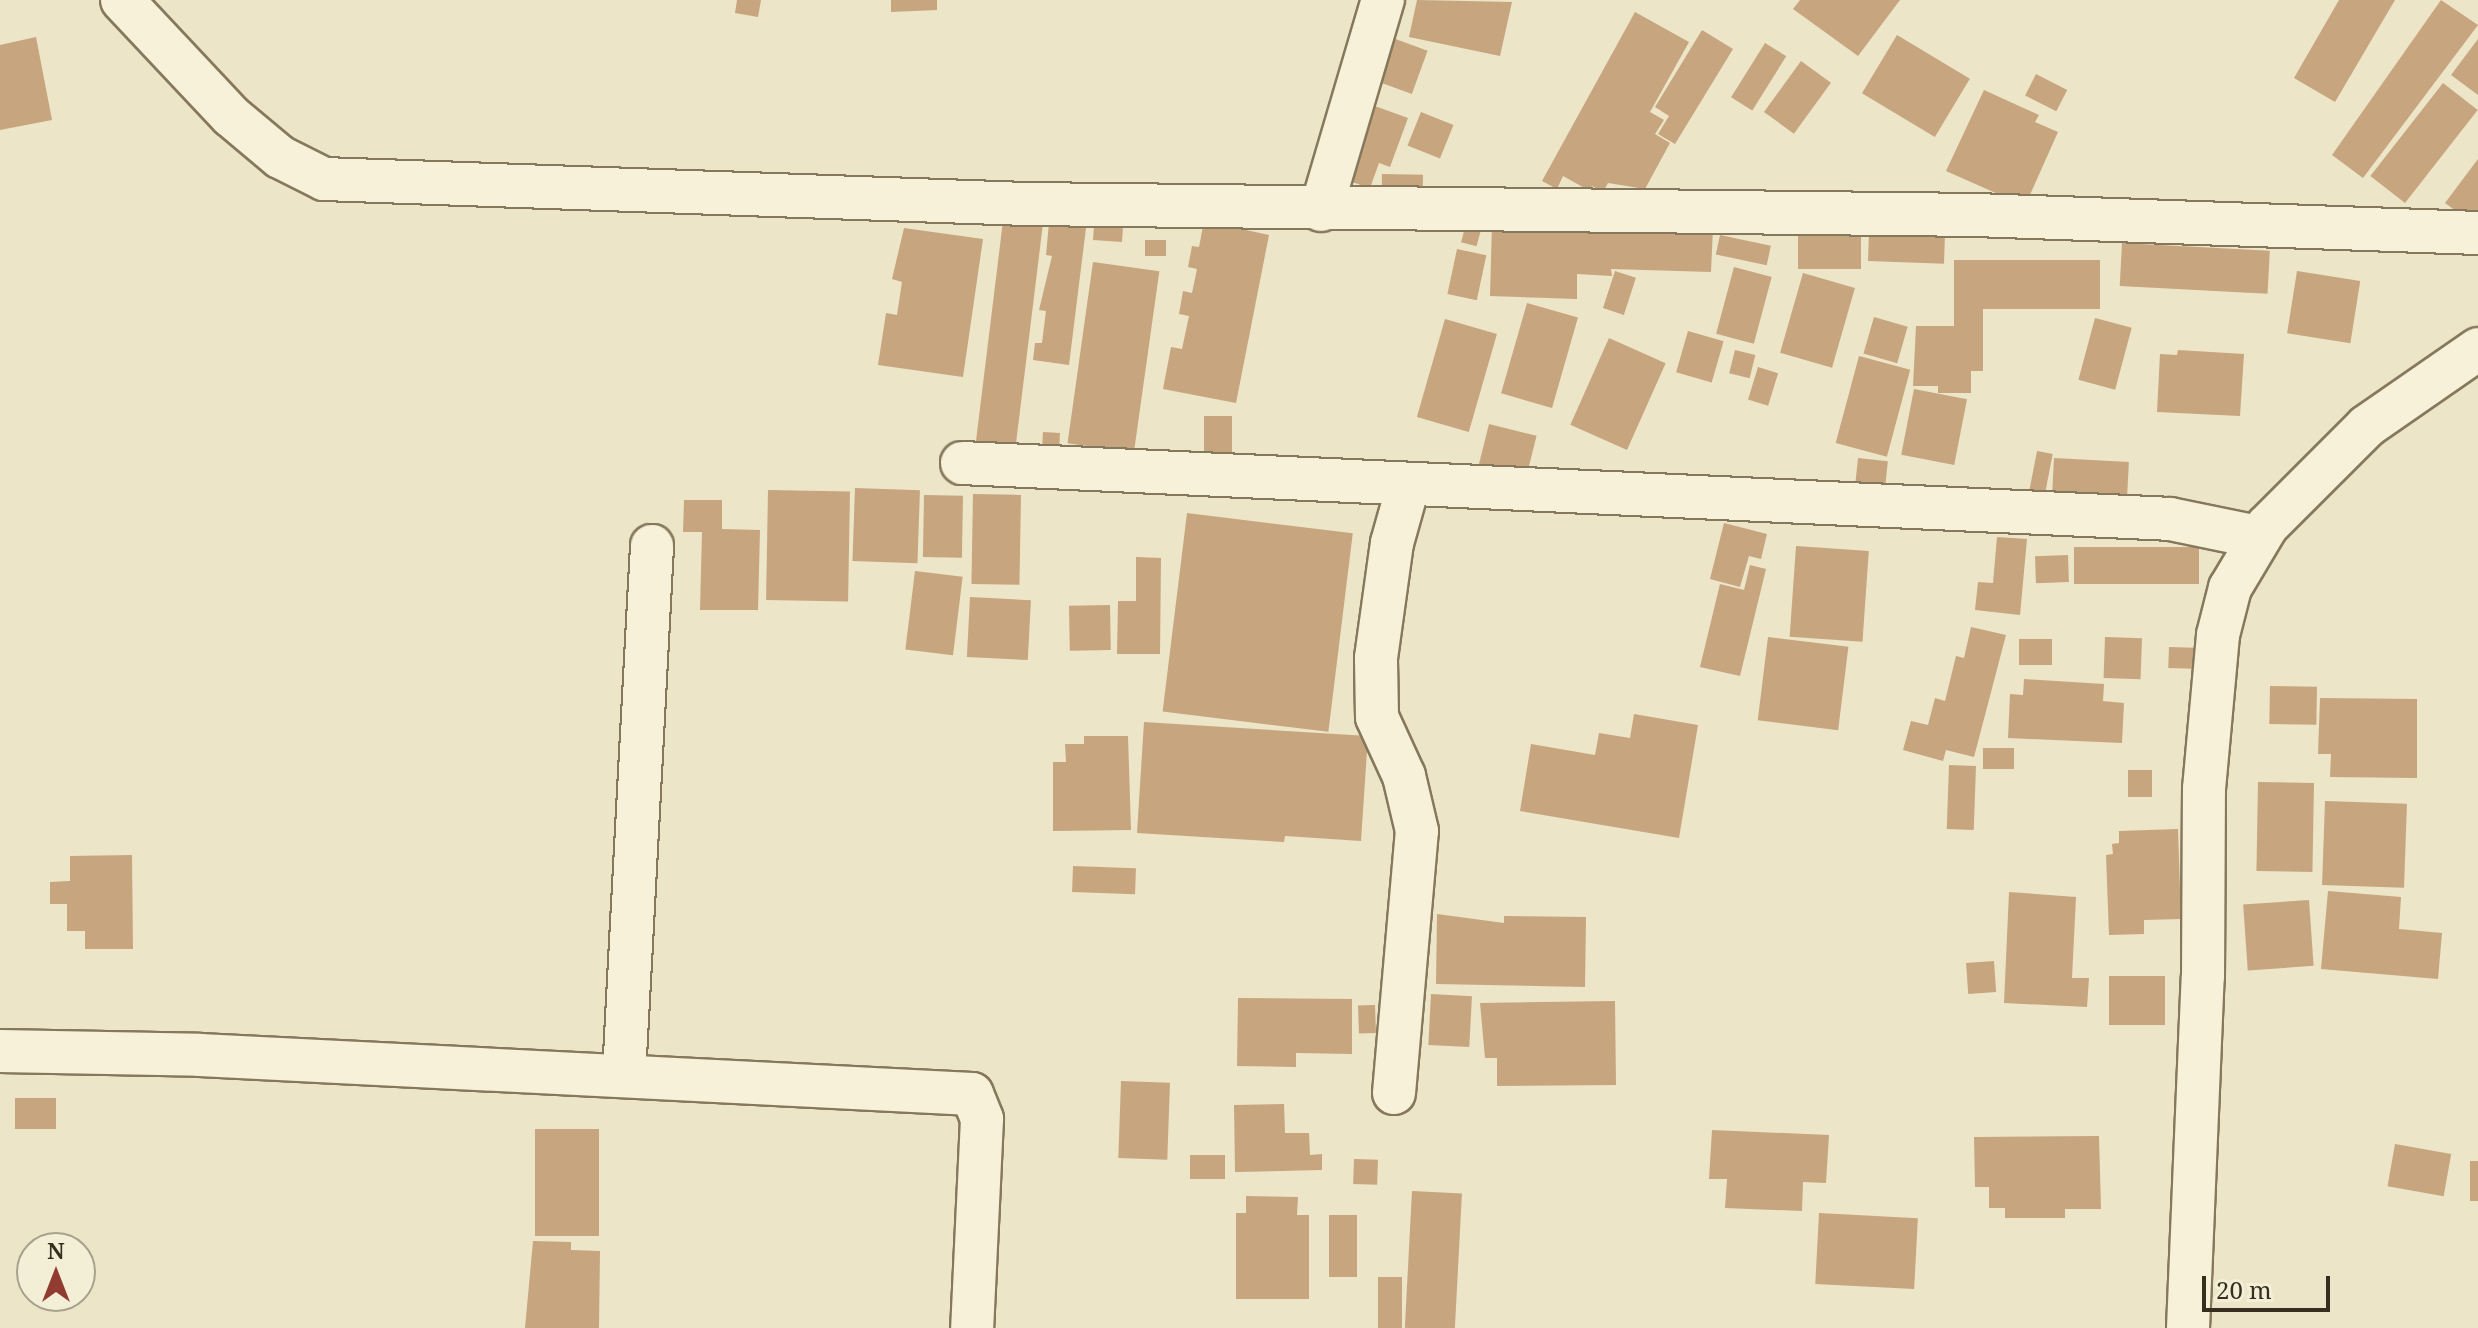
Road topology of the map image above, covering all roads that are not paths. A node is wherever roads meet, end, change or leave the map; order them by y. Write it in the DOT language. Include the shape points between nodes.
graph roads {
  1 [pos="122,0"];
  2 [pos="1383,0"];
  3 [pos="1321,210"];
  4 [pos="2478,233"];
  5 [pos="2478,349"];
  6 [pos="962,463"];
  7 [pos="1408,486"];
  8 [pos="2258,537"];
  9 [pos="652,546"];
  10 [pos="0,1051"];
  11 [pos="624,1075"];
  12 [pos="1394,1093"];
  13 [pos="972,1328"];
  14 [pos="2188,1328"];
  1 -- 3 [label="street" via="231,116 280,157 324,179"];
  2 -- 3 [label="street"];
  3 -- 4 [label="street" via="1975,215"];
  5 -- 8 [label="street" via="2367,426"];
  6 -- 7 [label="street"];
  7 -- 8 [label="street" via="2170,519"];
  7 -- 12 [label="street" via="1392,543 1376,658 1377,717 1404,776 1417,831"];
  8 -- 14 [label="street" via="2230,588 2209,709"];
  9 -- 11 [label="street"];
  10 -- 11 [label="street"];
  11 -- 13 [label="street" via="972,1094 982,1119"];
}
